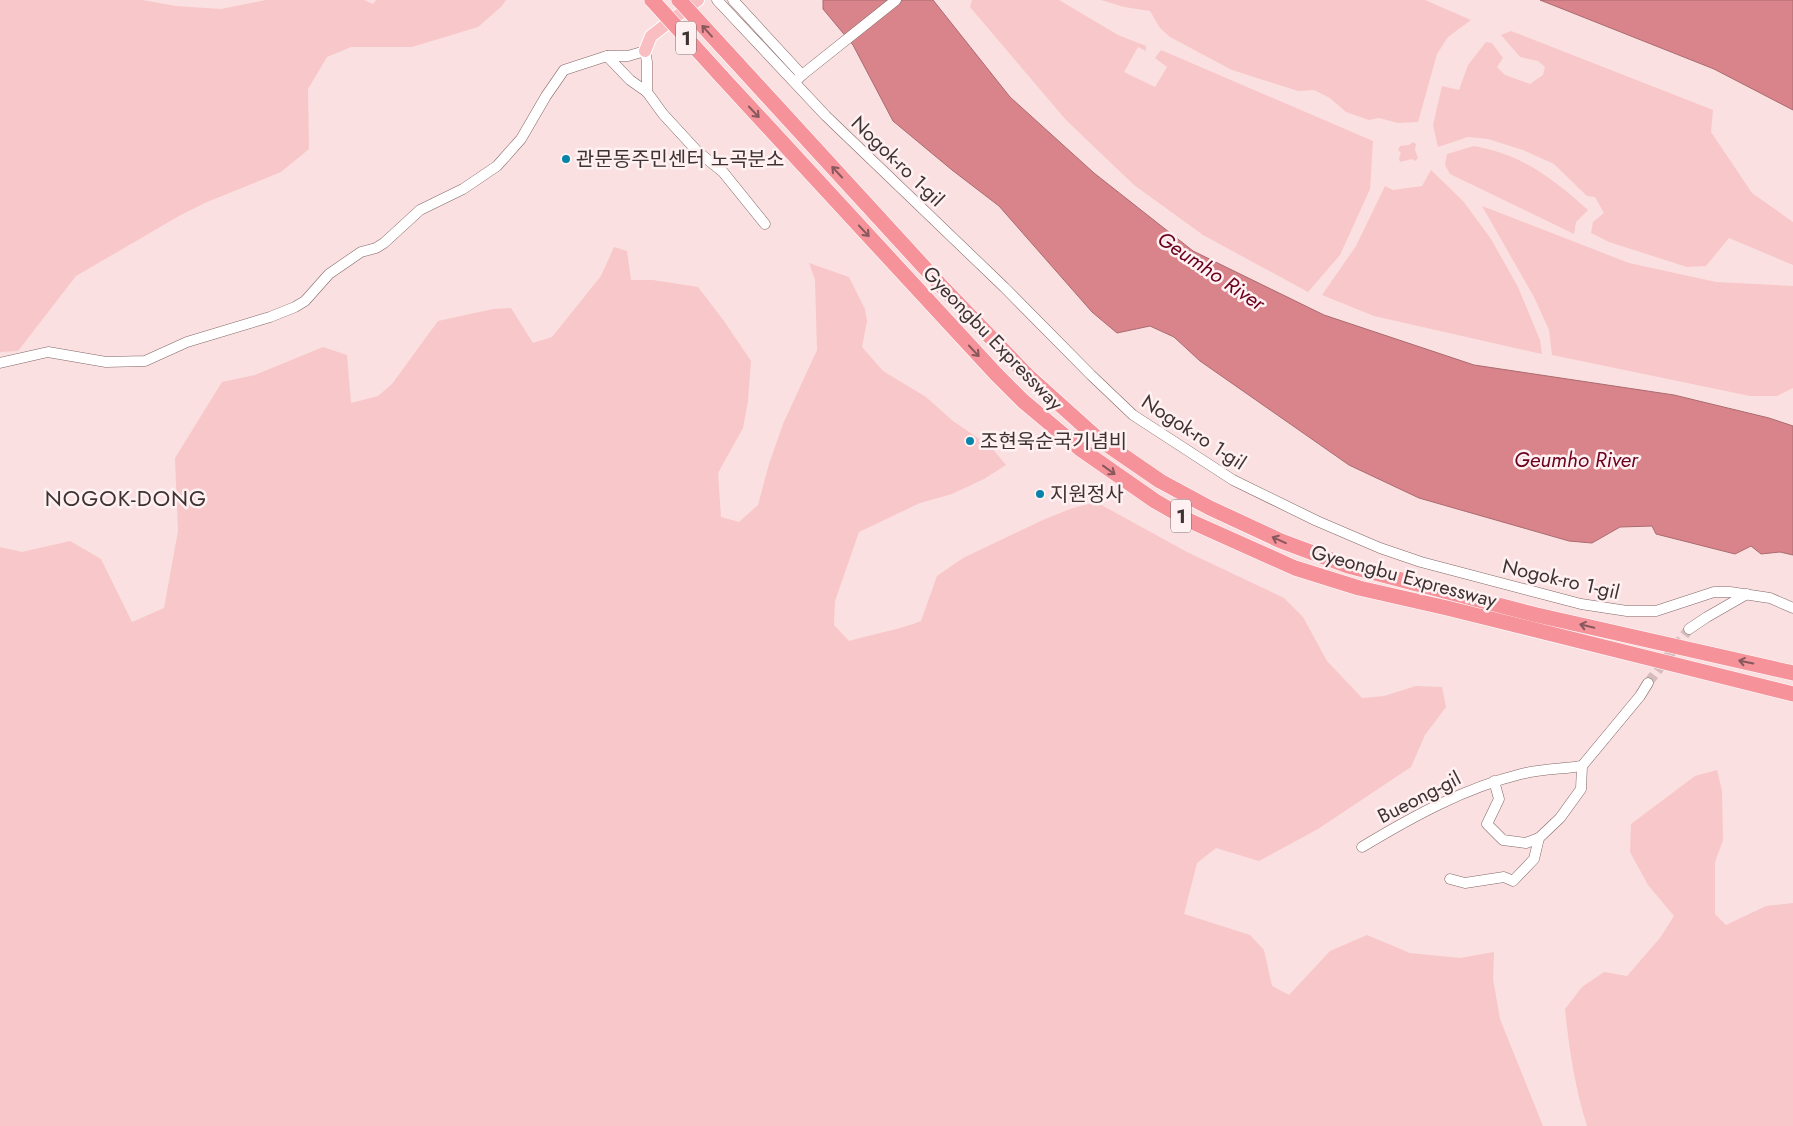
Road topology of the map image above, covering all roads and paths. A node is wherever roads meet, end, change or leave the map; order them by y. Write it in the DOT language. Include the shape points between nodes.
graph roads {
  1 [pos="652,0"];
  2 [pos="679,0"];
  3 [pos="698,0"];
  4 [pos="717,0"];
  5 [pos="733,0"];
  6 [pos="896,0"];
  7 [pos="645,51"];
  8 [pos="607,56"];
  9 [pos="802,76"];
  10 [pos="793,82"];
  11 [pos="647,92"];
  12 [pos="765,224"];
  13 [pos="0,363"];
  14 [pos="1747,594"];
  15 [pos="1793,608"];
  16 [pos="1689,629"];
  17 [pos="1793,673"];
  18 [pos="1648,683"];
  19 [pos="1793,694"];
  20 [pos="1582,766"];
  21 [pos="1494,781"];
  22 [pos="1539,838"];
  23 [pos="1362,847"];
  24 [pos="1450,879"];
  1 -- 19 [label="highway, Gyeongbu Expressway / 1, one-way, bridge" via="1023,401 1093,459 1155,501 1295,568 1350,586"];
  17 -- 2 [label="highway, Gyeongbu Expressway / 1, one-way, bridge" via="1537,615 1348,566 1281,541 1180,493 1096,437 1033,380 945,290"];
  3 -- 7 [label="main road" via="651,36"];
  4 -- 10 [label="street, Nogok-ro 1-gil"];
  5 -- 9 [label="street"];
  6 -- 9 [label="street"];
  7 -- 8 [label="street" via="628,56"];
  7 -- 11 [label="street"];
  8 -- 11 [label="street"];
  8 -- 13 [label="street" via="564,70 520,139 497,166 463,189 420,210 384,243 361,252 330,274 295,307 187,342 145,361 106,362 48,352"];
  9 -- 10 [label="street"];
  10 -- 14 [label="street, Nogok-ro 1-gil" via="1133,415 1233,480 1317,522 1380,548 1581,604 1627,611 1656,611 1714,592"];
  11 -- 12 [label="street" via="697,151 723,172"];
  14 -- 15 [label="street, Nogok-ro 1-gil" via="1770,598"];
  14 -- 16 [label="street"];
  18 -- 20 [label="street"];
  20 -- 21 [label="street, Bueong-gil"];
  20 -- 22 [label="street" via="1581,788 1560,818"];
  21 -- 22 [label="street" via="1499,799 1487,824 1503,840 1526,844"];
  21 -- 23 [label="street, Bueong-gil" via="1418,814"];
  22 -- 24 [label="street" via="1534,859 1514,881 1504,877 1465,883"];
}
